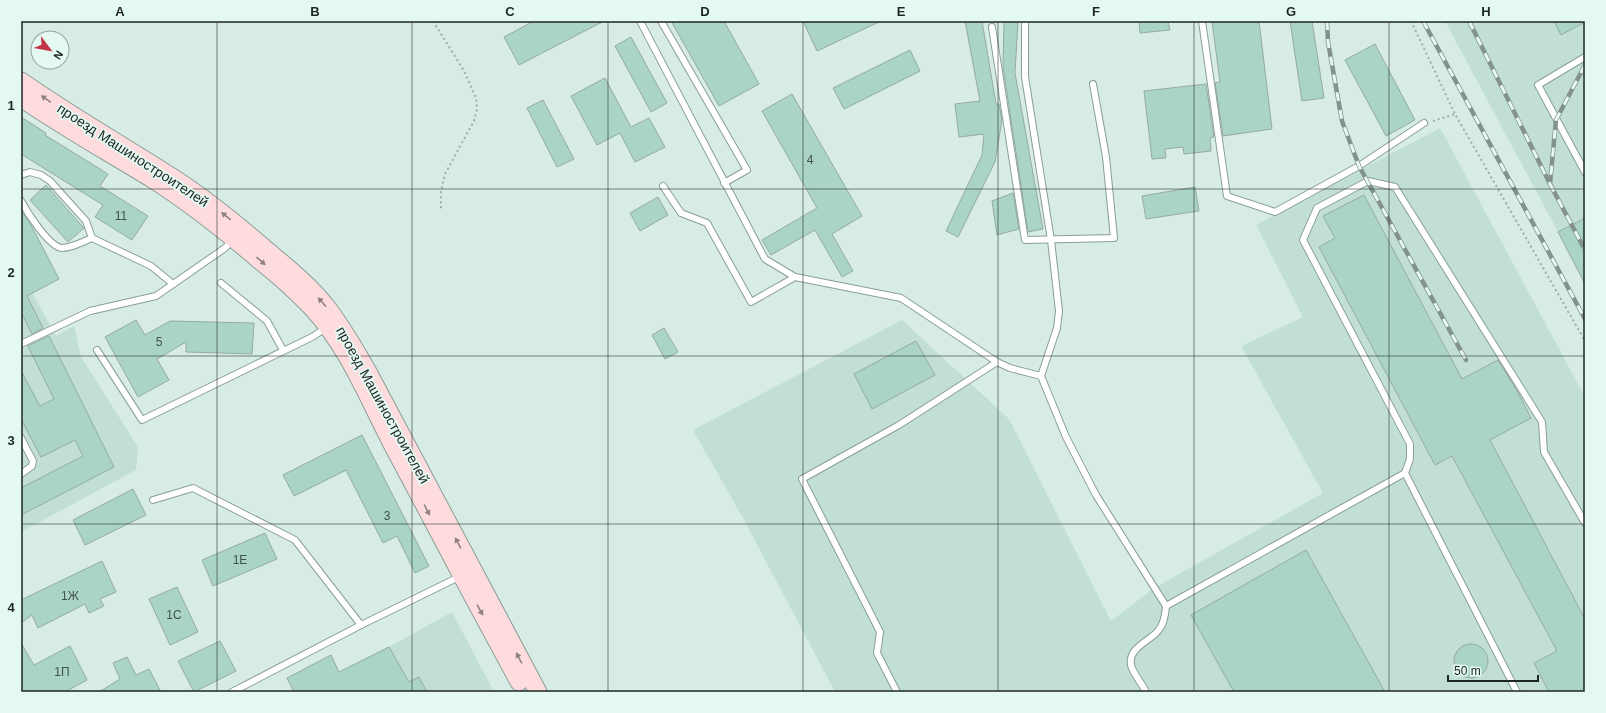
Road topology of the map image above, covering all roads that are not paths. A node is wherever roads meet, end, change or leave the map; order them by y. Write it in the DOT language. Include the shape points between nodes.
graph roads {
  1 [pos="640,21"];
  2 [pos="661,21"];
  3 [pos="1025,21"];
  4 [pos="1202,21"];
  5 [pos="992,27"];
  6 [pos="1585,57"];
  7 [pos="21,81"];
  8 [pos="1093,84"];
  9 [pos="21,98"];
  10 [pos="1424,123"];
  11 [pos="1585,172"];
  12 [pos="21,175"];
  13 [pos="724,183"];
  14 [pos="663,186"];
  15 [pos="21,201"];
  16 [pos="92,238"];
  17 [pos="235,239"];
  18 [pos="1052,240"];
  19 [pos="795,277"];
  20 [pos="221,283"];
  21 [pos="173,284"];
  22 [pos="328,327"];
  23 [pos="21,344"];
  24 [pos="97,350"];
  25 [pos="283,350"];
  26 [pos="997,362"];
  27 [pos="1041,376"];
  28 [pos="21,438"];
  29 [pos="1405,473"];
  30 [pos="21,474"];
  31 [pos="154,500"];
  32 [pos="1585,523"];
  33 [pos="467,573"];
  34 [pos="1166,606"];
  35 [pos="361,625"];
  36 [pos="232,692"];
  37 [pos="524,692"];
  38 [pos="538,692"];
  39 [pos="897,692"];
  40 [pos="1146,692"];
  41 [pos="1517,692"];
  1 -- 13 [label="lane"];
  2 -- 13 [label="lane" via="747,170"];
  3 -- 18 [label="lane" via="1025,77"];
  4 -- 10 [label="lane" via="1227,196 1275,212 1359,166"];
  5 -- 18 [label="lane" via="1024,240"];
  6 -- 11 [label="lane" via="1538,85"];
  33 -- 7 [label="main road, проезд Машиностроителей, one-way" via="367,370 325,305 284,265 222,213 176,179"];
  8 -- 18 [label="lane" via="1106,157 1114,238"];
  9 -- 17 [label="main road, проезд Машиностроителей" via="153,180"];
  12 -- 16 [label="lane" via="30,172 50,181 86,221"];
  13 -- 19 [label="lane" via="765,259"];
  14 -- 19 [label="lane" via="681,214 707,223 751,302"];
  15 -- 16 [label="lane" via="28,214 52,243 60,248 70,247"];
  16 -- 21 [label="lane" via="151,266"];
  17 -- 21 [label="lane"];
  17 -- 22 [label="main road, проезд Машиностроителей, one-way" via="291,287"];
  18 -- 27 [label="lane" via="1059,312 1057,328"];
  19 -- 26 [label="lane" via="901,298"];
  20 -- 25 [label="lane" via="267,320"];
  21 -- 23 [label="lane" via="156,296 90,311"];
  22 -- 25 [label="lane"];
  22 -- 33 [label="main road, проезд Машиностроителей, one-way" via="358,376"];
  24 -- 25 [label="lane" via="142,420"];
  26 -- 27 [label="lane"];
  26 -- 39 [label="lane" via="899,425 802,479 880,632 877,653"];
  27 -- 34 [label="lane" via="1066,437 1096,495"];
  28 -- 30 [label="lane" via="33,461 32,466"];
  29 -- 32 [label="lane" via="1410,459 1410,444 1303,240 1317,208 1368,181 1395,187 1542,422 1544,452"];
  29 -- 34 [label="lane"];
  29 -- 41 [label="lane"];
  31 -- 35 [label="lane" via="193,488 294,540"];
  33 -- 35 [label="lane"];
  33 -- 37 [label="main road, one-way"];
  38 -- 33 [label="main road, проезд Машиностроителей, one-way"];
  34 -- 40 [label="lane" via="1165,618 1160,628 1132,654 1132,667"];
  35 -- 36 [label="lane"];
}
